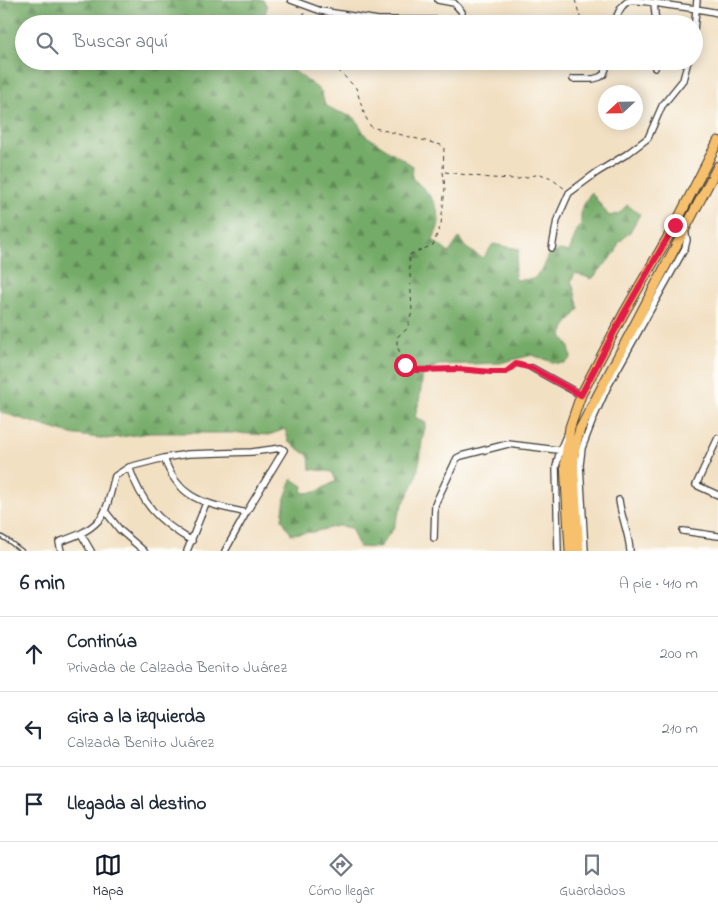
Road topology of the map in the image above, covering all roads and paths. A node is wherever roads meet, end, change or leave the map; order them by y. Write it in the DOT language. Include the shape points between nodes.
graph roads {
  1 [pos="291,0"];
  2 [pos="438,0"];
  3 [pos="575,0"];
  4 [pos="643,0"];
  5 [pos="698,0"];
  6 [pos="654,3"];
  7 [pos="306,7"];
  8 [pos="697,8"];
  9 [pos="718,13"];
  10 [pos="303,15"];
  11 [pos="346,15"];
  12 [pos="462,15"];
  13 [pos="579,15"];
  14 [pos="618,15"];
  15 [pos="655,15"];
  16 [pos="696,15"];
  17 [pos="338,70"];
  18 [pos="605,70"];
  19 [pos="686,70"];
  20 [pos="573,79"];
  21 [pos="718,140"];
  22 [pos="718,166"];
  23 [pos="443,172"];
  24 [pos="694,188"];
  25 [pos="569,193"];
  26 [pos="704,194"];
  27 [pos="675,225"];
  28 [pos="685,230"];
  29 [pos="552,248"];
  30 [pos="532,368"];
  31 [pos="581,395"];
  32 [pos="718,438"];
  33 [pos="563,451"];
  34 [pos="164,458"];
  35 [pos="129,467"];
  36 [pos="718,495"];
  37 [pos="619,500"];
  38 [pos="206,503"];
  39 [pos="105,511"];
  40 [pos="246,512"];
  41 [pos="683,532"];
  42 [pos="81,534"];
  43 [pos="0,536"];
  44 [pos="718,536"];
  45 [pos="434,538"];
  46 [pos="192,540"];
  47 [pos="22,551"];
  48 [pos="61,551"];
  49 [pos="91,551"];
  50 [pos="144,551"];
  51 [pos="188,551"];
  52 [pos="226,551"];
  53 [pos="558,551"];
  54 [pos="570,551"];
  55 [pos="579,551"];
  56 [pos="585,551"];
  57 [pos="630,551"];
  1 -- 7 [label="street"];
  2 -- 12 [label="street" via="454,3"];
  3 -- 13 [label="path"];
  4 -- 6 [label="street"];
  4 -- 14 [label="street" via="629,1"];
  5 -- 8 [label="street"];
  6 -- 8 [label="street"];
  6 -- 15 [label="street"];
  7 -- 10 [label="path"];
  7 -- 11 [label="street"];
  8 -- 9 [label="street"];
  8 -- 16 [label="street"];
  17 -- 23 [label="path" via="356,88 371,127 441,144 444,147"];
  18 -- 20 [label="street" via="600,77"];
  19 -- 25 [label="street" via="683,80 662,106 648,138"];
  21 -- 24 [label="main road"];
  22 -- 26 [label="main road"];
  23 -- 25 [label="path" via="518,179 540,174 559,183"];
  23 -- 30 [label="path" via="445,188 441,224 433,245 409,255 412,312 407,329 397,337 405,365 417,370 491,372 506,372 516,364"];
  24 -- 26 [label="main road"];
  24 -- 27 [label="main road"];
  25 -- 29 [label="street" via="557,220"];
  26 -- 28 [label="main road"];
  27 -- 28 [label="street"];
  27 -- 31 [label="main road"];
  28 -- 55 [label="main road" via="580,429 573,464"];
  28 -- 56 [label="street" via="686,248 607,388 582,448"];
  30 -- 31 [label="street"];
  31 -- 33 [label="main road"];
  32 -- 36 [label="street" via="696,485"];
  33 -- 45 [label="street" via="508,444 457,458 436,500"];
  33 -- 53 [label="street" via="556,467"];
  33 -- 54 [label="main road"];
  34 -- 35 [label="street"];
  34 -- 38 [label="street" via="180,487"];
  34 -- 40 [label="street" via="281,448 284,450"];
  35 -- 39 [label="street" via="115,476"];
  35 -- 46 [label="street" via="134,483 152,511 164,523"];
  37 -- 57 [label="street"];
  38 -- 40 [label="street"];
  38 -- 46 [label="street"];
  39 -- 42 [label="street" via="99,521"];
  39 -- 50 [label="street" via="120,530"];
  40 -- 52 [label="street"];
  41 -- 44 [label="street"];
  42 -- 48 [label="street" via="60,542"];
  42 -- 49 [label="street"];
  43 -- 47 [label="lane"];
  46 -- 51 [label="street"];
}
